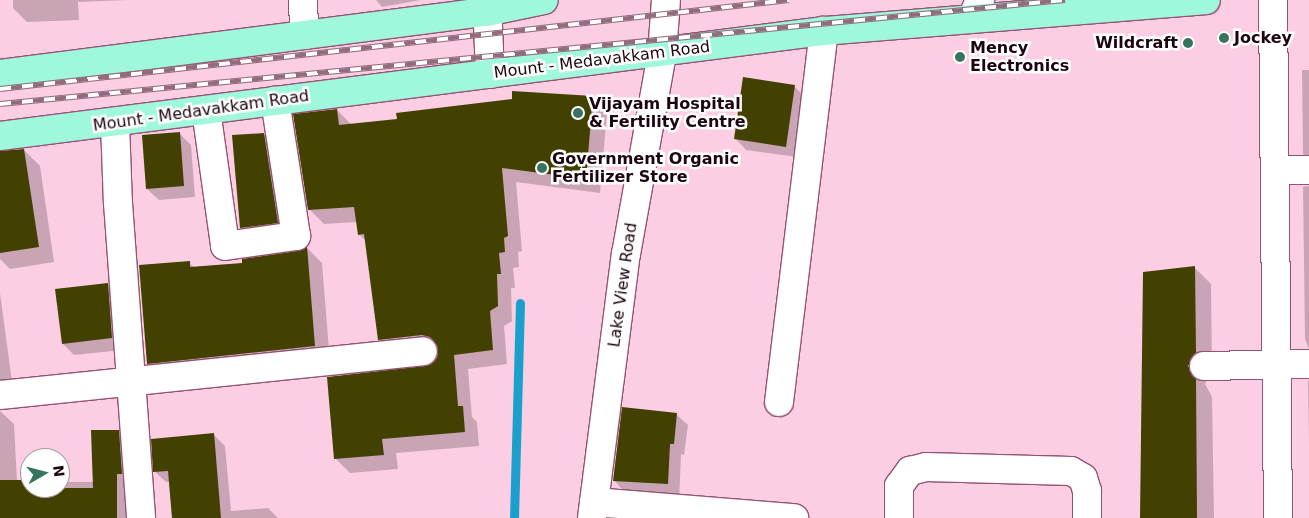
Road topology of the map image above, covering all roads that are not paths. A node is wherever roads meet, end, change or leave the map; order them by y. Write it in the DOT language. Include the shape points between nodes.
graph roads {
  1 [pos="303,0"];
  2 [pos="544,0"];
  3 [pos="666,0"];
  4 [pos="1206,0"];
  5 [pos="1273,0"];
  6 [pos="487,6"];
  7 [pos="976,9"];
  8 [pos="824,31"];
  9 [pos="304,35"];
  10 [pos="662,54"];
  11 [pos="0,74"];
  12 [pos="490,74"];
  13 [pos="275,100"];
  14 [pos="206,110"];
  15 [pos="115,123"];
  16 [pos="0,136"];
  17 [pos="1275,170"];
  18 [pos="1309,170"];
  19 [pos="422,351"];
  20 [pos="1309,364"];
  21 [pos="1277,365"];
  22 [pos="1204,366"];
  23 [pos="131,380"];
  24 [pos="0,395"];
  25 [pos="779,402"];
  26 [pos="593,510"];
  27 [pos="141,518"];
  28 [pos="794,518"];
  29 [pos="899,518"];
  30 [pos="1087,518"];
  31 [pos="1278,518"];
  1 -- 9 [label="street"];
  2 -- 6 [label="main road"];
  3 -- 10 [label="street, Lake View Road"];
  4 -- 7 [label="main road, Mount - Medavakkam Road"];
  5 -- 17 [label="street"];
  6 -- 9 [label="main road"];
  6 -- 12 [label="street"];
  7 -- 8 [label="main road, Mount - Medavakkam Road"];
  8 -- 10 [label="main road, Mount - Medavakkam Road"];
  8 -- 25 [label="street"];
  9 -- 11 [label="main road"];
  10 -- 12 [label="main road, Mount - Medavakkam Road"];
  10 -- 26 [label="street, Lake View Road" via="626,254"];
  12 -- 13 [label="main road, Mount - Medavakkam Road"];
  13 -- 14 [label="main road, Mount - Medavakkam Road"];
  13 -- 14 [label="street" via="296,236 225,246"];
  14 -- 15 [label="main road, Mount - Medavakkam Road"];
  15 -- 16 [label="main road, Mount - Medavakkam Road"];
  15 -- 23 [label="street"];
  17 -- 18 [label="street"];
  17 -- 21 [label="street"];
  19 -- 23 [label="street"];
  20 -- 21 [label="street"];
  21 -- 22 [label="street"];
  21 -- 31 [label="street"];
  23 -- 24 [label="street"];
  23 -- 27 [label="street"];
  26 -- 28 [label="street"];
  29 -- 30 [label="street" via="898,486 910,471 926,467 1071,471 1082,478 1087,491"];
}
